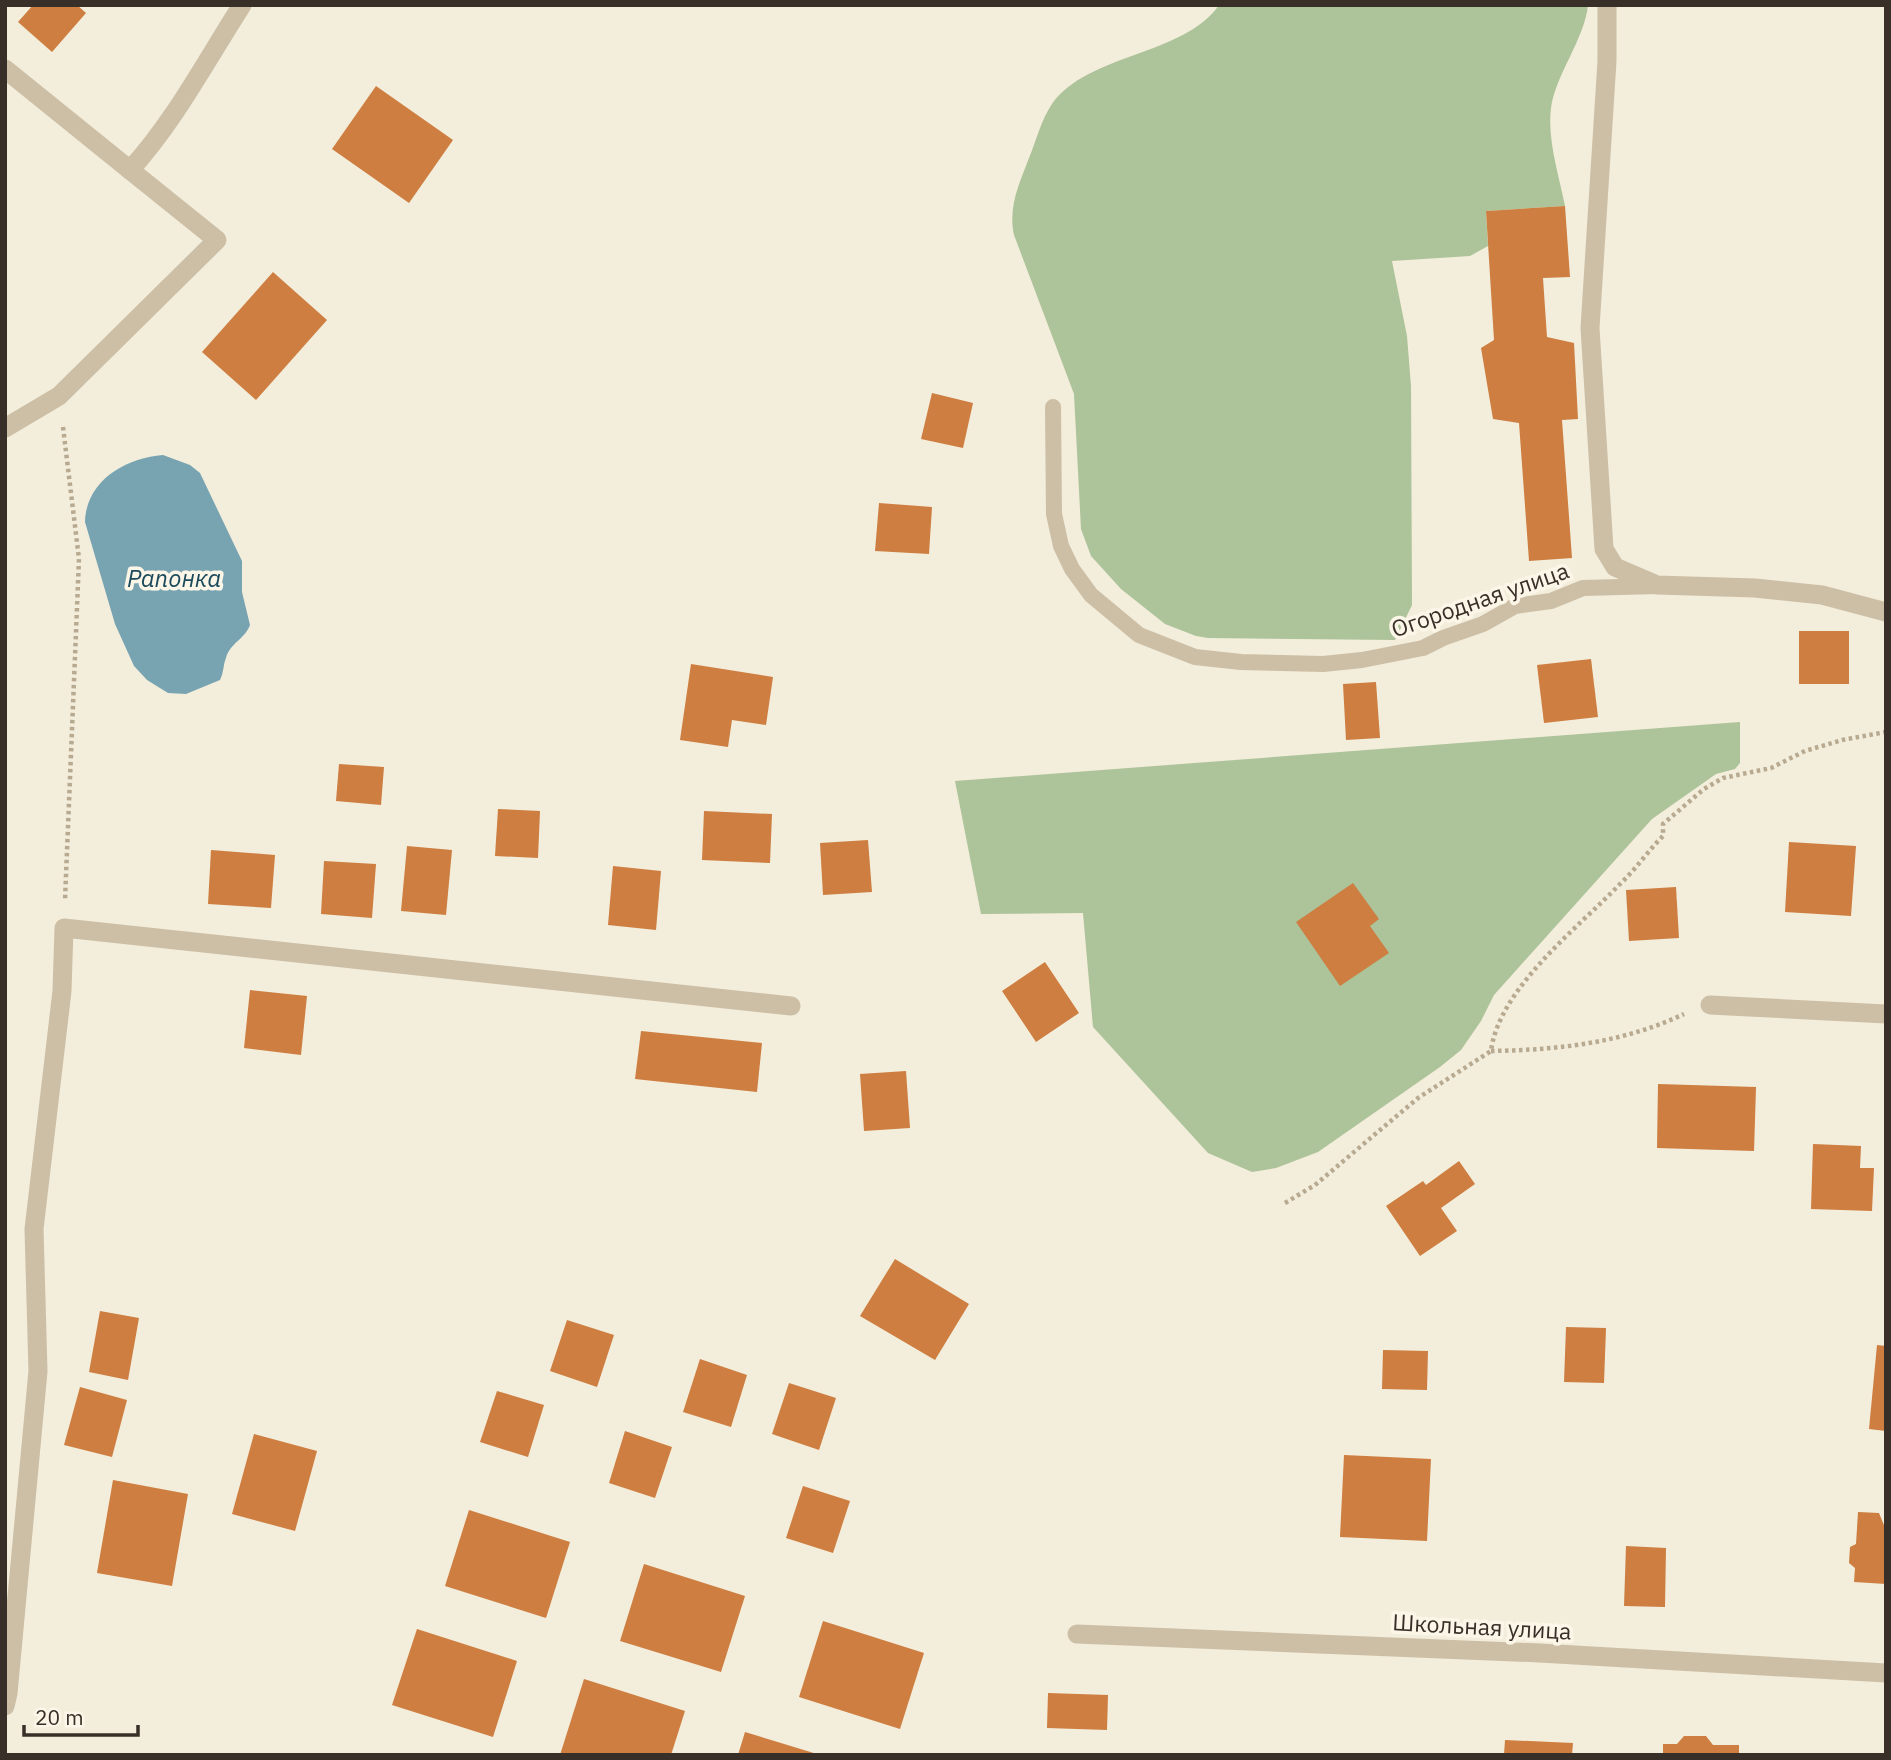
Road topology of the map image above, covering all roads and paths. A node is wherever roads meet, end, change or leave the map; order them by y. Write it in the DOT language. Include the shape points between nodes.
graph roads {
  1 [pos="242,5"];
  2 [pos="1607,5"];
  3 [pos="5,69"];
  4 [pos="130,170"];
  5 [pos="59,396"];
  6 [pos="1053,407"];
  7 [pos="5,428"];
  8 [pos="1681,586"];
  9 [pos="1886,612"];
  10 [pos="1886,732"];
  11 [pos="64,928"];
  12 [pos="1710,1005"];
  13 [pos="791,1006"];
  14 [pos="1886,1014"];
  15 [pos="1491,1051"];
  16 [pos="1286,1203"];
  17 [pos="1077,1634"];
  18 [pos="1886,1673"];
  19 [pos="5,1706"];
  1 -- 4 [label="street" via="164,128"];
  2 -- 8 [label="street" via="1590,328 1604,549 1615,567 1657,584"];
  3 -- 4 [label="street"];
  4 -- 5 [label="street" via="217,240"];
  5 -- 7 [label="street"];
  5 -- 11 [label="path" via="79,559"];
  6 -- 8 [label="lane, Огородная улица" via="1054,514 1072,569 1091,594 1139,635 1195,657 1281,664 1362,660 1423,648 1516,606 1551,601 1583,588"];
  8 -- 9 [label="street" via="1822,595"];
  10 -- 15 [label="path" via="1842,740 1771,768 1723,778 1684,804 1663,824 1663,836 1629,875 1520,987 1494,1032"];
  11 -- 13 [label="street"];
  11 -- 19 [label="street" via="62,991 34,1229 37,1371 32,1446"];
  12 -- 14 [label="street"];
  12 -- 15 [label="path" via="1616,1039"];
  15 -- 16 [label="path" via="1418,1098 1315,1185"];
  17 -- 18 [label="street, Школьная улица"];
}
